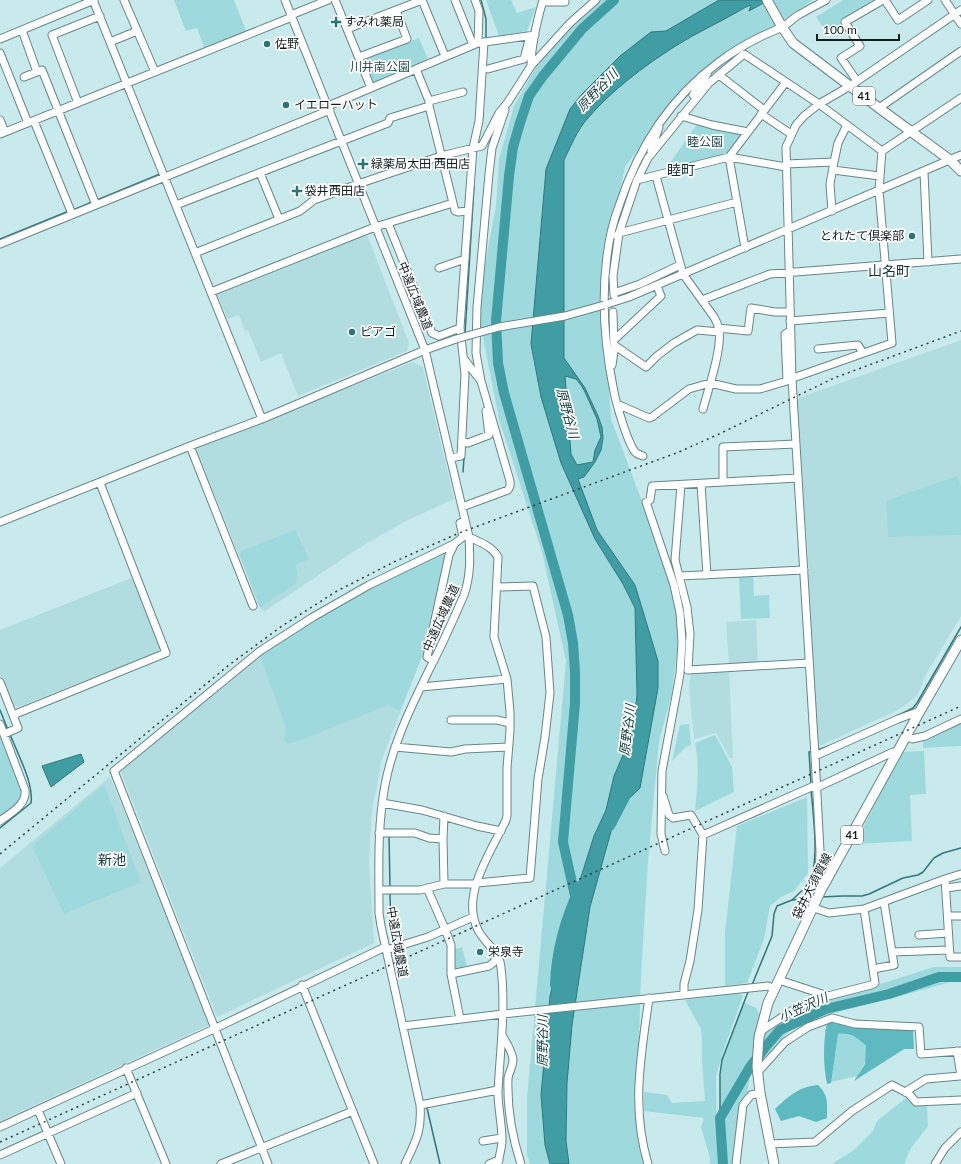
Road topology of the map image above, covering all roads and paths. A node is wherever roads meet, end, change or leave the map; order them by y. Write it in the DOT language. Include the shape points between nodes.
graph roads {
  1 [pos="94,0"];
  2 [pos="124,0"];
  3 [pos="285,0"];
  4 [pos="328,0"];
  5 [pos="335,0"];
  6 [pos="422,0"];
  7 [pos="455,0"];
  8 [pos="475,0"];
  9 [pos="596,0"];
  10 [pos="767,0"];
  11 [pos="826,0"];
  12 [pos="884,0"];
  13 [pos="928,0"];
  14 [pos="944,0"];
  15 [pos="540,1"];
  16 [pos="565,2"];
  17 [pos="396,10"];
  18 [pos="961,10"];
  19 [pos="954,15"];
  20 [pos="100,16"];
  21 [pos="292,16"];
  22 [pos="961,24"];
  23 [pos="782,27"];
  24 [pos="347,29"];
  25 [pos="22,30"];
  26 [pos="137,31"];
  27 [pos="532,35"];
  28 [pos="0,39"];
  29 [pos="110,42"];
  30 [pos="478,44"];
  31 [pos="961,51"];
  32 [pos="0,53"];
  33 [pos="445,56"];
  34 [pos="358,57"];
  35 [pos="531,66"];
  36 [pos="488,68"];
  37 [pos="711,68"];
  38 [pos="416,69"];
  39 [pos="37,72"];
  40 [pos="155,72"];
  41 [pos="719,75"];
  42 [pos="24,77"];
  43 [pos="786,82"];
  44 [pos="127,83"];
  45 [pos="853,83"];
  46 [pos="371,88"];
  47 [pos="463,92"];
  48 [pos="961,98"];
  49 [pos="508,102"];
  50 [pos="78,103"];
  51 [pos="429,104"];
  52 [pos="819,104"];
  53 [pos="329,108"];
  54 [pos="879,108"];
  55 [pos="57,111"];
  56 [pos="763,112"];
  57 [pos="664,116"];
  58 [pos="681,116"];
  59 [pos="0,120"];
  60 [pos="31,122"];
  61 [pos="847,125"];
  62 [pos="912,131"];
  63 [pos="748,132"];
  64 [pos="3,133"];
  65 [pos="791,134"];
  66 [pos="342,141"];
  67 [pos="473,148"];
  68 [pos="882,151"];
  69 [pos="961,155"];
  70 [pos="441,156"];
  71 [pos="729,157"];
  72 [pos="648,158"];
  73 [pos="950,160"];
  74 [pos="834,162"];
  75 [pos="786,165"];
  76 [pos="833,170"];
  77 [pos="961,171"];
  78 [pos="924,172"];
  79 [pos="260,173"];
  80 [pos="164,176"];
  81 [pos="656,176"];
  82 [pos="880,176"];
  83 [pos="637,180"];
  84 [pos="358,184"];
  85 [pos="879,190"];
  86 [pos="95,202"];
  87 [pos="737,202"];
  88 [pos="453,204"];
  89 [pos="176,205"];
  90 [pos="71,211"];
  91 [pos="468,211"];
  92 [pos="832,211"];
  93 [pos="279,219"];
  94 [pos="668,220"];
  95 [pos="388,223"];
  96 [pos="375,227"];
  97 [pos="788,230"];
  98 [pos="619,233"];
  99 [pos="0,244"];
  100 [pos="745,248"];
  101 [pos="195,253"];
  102 [pos="607,255"];
  103 [pos="465,259"];
  104 [pos="961,260"];
  105 [pos="928,262"];
  106 [pos="680,265"];
  107 [pos="885,266"];
  108 [pos="439,268"];
  109 [pos="789,273"];
  110 [pos="683,274"];
  111 [pos="657,286"];
  112 [pos="211,292"];
  113 [pos="702,300"];
  114 [pos="604,305"];
  115 [pos="614,312"];
  116 [pos="790,312"];
  117 [pos="889,313"];
  118 [pos="790,321"];
  119 [pos="460,328"];
  120 [pos="719,330"];
  121 [pos="790,331"];
  122 [pos="614,342"];
  123 [pos="818,349"];
  124 [pos="425,350"];
  125 [pos="863,353"];
  126 [pos="463,359"];
  127 [pos="610,371"];
  128 [pos="796,377"];
  129 [pos="482,381"];
  130 [pos="710,383"];
  131 [pos="485,393"];
  132 [pos="617,404"];
  133 [pos="703,409"];
  134 [pos="262,418"];
  135 [pos="462,442"];
  136 [pos="796,444"];
  137 [pos="190,446"];
  138 [pos="643,456"];
  139 [pos="450,458"];
  140 [pos="798,478"];
  141 [pos="100,482"];
  142 [pos="723,482"];
  143 [pos="701,484"];
  144 [pos="681,485"];
  145 [pos="462,508"];
  146 [pos="0,522"];
  147 [pos="465,522"];
  148 [pos="469,537"];
  149 [pos="454,544"];
  150 [pos="804,570"];
  151 [pos="707,575"];
  152 [pos="680,576"];
  153 [pos="497,587"];
  154 [pos="253,606"];
  155 [pos="961,640"];
  156 [pos="434,661"];
  157 [pos="809,663"];
  158 [pos="507,680"];
  159 [pos="0,682"];
  160 [pos="421,687"];
  161 [pos="920,711"];
  162 [pos="13,715"];
  163 [pos="961,719"];
  164 [pos="451,720"];
  165 [pos="510,723"];
  166 [pos="0,724"];
  167 [pos="4,734"];
  168 [pos="907,736"];
  169 [pos="395,747"];
  170 [pos="508,747"];
  171 [pos="897,754"];
  172 [pos="815,756"];
  173 [pos="661,785"];
  174 [pos="816,786"];
  175 [pos="382,804"];
  176 [pos="444,816"];
  177 [pos="0,821"];
  178 [pos="501,831"];
  179 [pos="379,833"];
  180 [pos="703,835"];
  181 [pos="443,838"];
  182 [pos="665,851"];
  183 [pos="820,851"];
  184 [pos="835,866"];
  185 [pos="961,874"];
  186 [pos="945,879"];
  187 [pos="476,883"];
  188 [pos="444,884"];
  189 [pos="961,886"];
  190 [pos="427,888"];
  191 [pos="946,888"];
  192 [pos="379,890"];
  193 [pos="821,890"];
  194 [pos="884,902"];
  195 [pos="814,908"];
  196 [pos="864,909"];
  197 [pos="948,916"];
  198 [pos="961,916"];
  199 [pos="473,918"];
  200 [pos="446,929"];
  201 [pos="948,933"];
  202 [pos="919,935"];
  203 [pos="385,948"];
  204 [pos="949,950"];
  205 [pos="892,952"];
  206 [pos="498,955"];
  207 [pos="961,957"];
  208 [pos="873,969"];
  209 [pos="451,974"];
  210 [pos="779,980"];
  211 [pos="302,985"];
  212 [pos="775,989"];
  213 [pos="818,993"];
  214 [pos="684,995"];
  215 [pos="647,998"];
  216 [pos="503,1014"];
  217 [pos="460,1019"];
  218 [pos="403,1026"];
  219 [pos="214,1029"];
  220 [pos="502,1034"];
  221 [pos="760,1034"];
  222 [pos="959,1051"];
  223 [pos="126,1068"];
  224 [pos="757,1070"];
  225 [pos="961,1076"];
  226 [pos="498,1090"];
  227 [pos="905,1092"];
  228 [pos="137,1093"];
  229 [pos="760,1093"];
  230 [pos="961,1100"];
  231 [pos="420,1105"];
  232 [pos="38,1110"];
  233 [pos="353,1111"];
  234 [pos="0,1127"];
  235 [pos="48,1132"];
  236 [pos="961,1132"];
  237 [pos="502,1138"];
  238 [pos="483,1141"];
  239 [pos="769,1144"];
  240 [pos="263,1148"];
  241 [pos="0,1155"];
  242 [pos="499,1162"];
  243 [pos="61,1164"];
  244 [pos="166,1164"];
  245 [pos="222,1164"];
  246 [pos="268,1164"];
  247 [pos="374,1164"];
  248 [pos="405,1164"];
  249 [pos="489,1164"];
  250 [pos="521,1164"];
  251 [pos="648,1164"];
  252 [pos="736,1164"];
  253 [pos="774,1164"];
  254 [pos="935,1164"];
  1 -- 20 [label="street"];
  1 -- 25 [label="street"];
  2 -- 26 [label="street"];
  3 -- 21 [label="street, 中遠広域農道"];
  4 -- 21 [label="street"];
  5 -- 24 [label="street"];
  6 -- 17 [label="street"];
  6 -- 33 [label="street"];
  7 -- 30 [label="street"];
  8 -- 30 [label="street" via="479,11"];
  9 -- 35 [label="street" via="570,23"];
  10 -- 23 [label="main road, 41"];
  11 -- 23 [label="street"];
  12 -- 13 [label="street" via="898,20"];
  12 -- 45 [label="street" via="845,22 860,46 841,58"];
  14 -- 19 [label="street"];
  15 -- 16 [label="street"];
  15 -- 27 [label="street"];
  17 -- 24 [label="street"];
  17 -- 34 [label="street" via="407,39"];
  18 -- 19 [label="street"];
  19 -- 22 [label="street"];
  19 -- 45 [label="street"];
  20 -- 29 [label="street"];
  20 -- 50 [label="street" via="52,36"];
  21 -- 40 [label="street"];
  21 -- 53 [label="street, 中遠広域農道"];
  23 -- 37 [label="street" via="740,48"];
  23 -- 45 [label="main road, 41" via="793,43"];
  24 -- 34 [label="street"];
  25 -- 28 [label="street"];
  25 -- 39 [label="street"];
  26 -- 29 [label="street"];
  26 -- 40 [label="street"];
  27 -- 30 [label="street"];
  27 -- 35 [label="street"];
  27 -- 36 [label="street" via="524,59"];
  29 -- 44 [label="street"];
  30 -- 33 [label="street"];
  30 -- 67 [label="street" via="479,121"];
  31 -- 54 [label="street"];
  32 -- 60 [label="street"];
  33 -- 38 [label="street"];
  34 -- 46 [label="street"];
  35 -- 49 [label="street"];
  37 -- 57 [label="street"];
  37 -- 58 [label="street"];
  38 -- 46 [label="street"];
  38 -- 51 [label="street"];
  39 -- 42 [label="street"];
  39 -- 55 [label="street" via="42,70"];
  40 -- 44 [label="street"];
  41 -- 43 [label="street" via="744,54"];
  41 -- 56 [label="street"];
  41 -- 58 [label="street"];
  43 -- 52 [label="street"];
  43 -- 56 [label="street"];
  44 -- 50 [label="street"];
  44 -- 80 [label="street"];
  45 -- 52 [label="street"];
  45 -- 54 [label="main road, 41"];
  46 -- 53 [label="street"];
  47 -- 51 [label="street"];
  48 -- 62 [label="street"];
  49 -- 67 [label="street" via="499,113 482,146"];
  49 -- 129 [label="street" via="492,148 489,174 477,307 476,353"];
  50 -- 55 [label="street"];
  51 -- 66 [label="street" via="390,118 388,123"];
  51 -- 70 [label="street"];
  52 -- 61 [label="street"];
  52 -- 65 [label="street" via="796,124"];
  53 -- 66 [label="street, 中遠広域農道"];
  53 -- 80 [label="street"];
  54 -- 62 [label="main road, 41"];
  55 -- 60 [label="street"];
  55 -- 86 [label="street"];
  56 -- 63 [label="street"];
  56 -- 65 [label="street"];
  57 -- 72 [label="street"];
  57 -- 102 [label="street" via="646,142 633,168 615,219"];
  58 -- 63 [label="street"];
  58 -- 72 [label="street"];
  59 -- 64 [label="street"];
  60 -- 64 [label="street"];
  60 -- 90 [label="street"];
  61 -- 68 [label="street"];
  61 -- 74 [label="street" via="838,143"];
  62 -- 68 [label="street"];
  62 -- 73 [label="main road, 41"];
  63 -- 71 [label="street"];
  65 -- 75 [label="street" via="786,147"];
  66 -- 79 [label="street"];
  66 -- 84 [label="street, 中遠広域農道"];
  67 -- 70 [label="street"];
  67 -- 91 [label="street"];
  68 -- 82 [label="street"];
  69 -- 73 [label="street"];
  70 -- 84 [label="street"];
  70 -- 88 [label="street"];
  71 -- 75 [label="street"];
  71 -- 81 [label="street"];
  71 -- 87 [label="street"];
  72 -- 83 [label="street"];
  73 -- 77 [label="main road, 41"];
  73 -- 78 [label="street"];
  74 -- 75 [label="street"];
  74 -- 76 [label="street"];
  75 -- 97 [label="street"];
  76 -- 82 [label="street"];
  76 -- 92 [label="street" via="830,184"];
  78 -- 85 [label="street"];
  78 -- 105 [label="street"];
  79 -- 89 [label="street"];
  79 -- 93 [label="street"];
  80 -- 86 [label="street"];
  80 -- 89 [label="street"];
  81 -- 83 [label="street"];
  81 -- 94 [label="street"];
  82 -- 85 [label="street"];
  83 -- 98 [label="street"];
  84 -- 93 [label="street" via="314,200 300,211"];
  84 -- 96 [label="street, 中遠広域農道"];
  85 -- 92 [label="street"];
  85 -- 107 [label="street"];
  86 -- 90 [label="street"];
  87 -- 94 [label="street"];
  87 -- 100 [label="street"];
  88 -- 91 [label="street" via="455,211"];
  88 -- 95 [label="street"];
  89 -- 101 [label="street"];
  90 -- 99 [label="street"];
  91 -- 103 [label="street"];
  92 -- 97 [label="street"];
  93 -- 101 [label="street"];
  94 -- 98 [label="street"];
  94 -- 106 [label="street"];
  95 -- 96 [label="street"];
  95 -- 119 [label="street" via="432,333 439,336"];
  96 -- 112 [label="street"];
  96 -- 124 [label="street, 中遠広域農道"];
  97 -- 100 [label="street"];
  97 -- 109 [label="street"];
  98 -- 102 [label="street"];
  98 -- 106 [label="street" via="614,294"];
  100 -- 110 [label="street"];
  101 -- 112 [label="street"];
  102 -- 114 [label="street"];
  103 -- 108 [label="street"];
  103 -- 119 [label="street"];
  104 -- 105 [label="street"];
  105 -- 107 [label="street"];
  106 -- 110 [label="street"];
  107 -- 109 [label="street"];
  107 -- 117 [label="street"];
  109 -- 113 [label="street" via="764,275"];
  109 -- 116 [label="street"];
  110 -- 111 [label="street"];
  110 -- 113 [label="street"];
  111 -- 114 [label="street"];
  111 -- 122 [label="street" via="661,296"];
  112 -- 134 [label="street"];
  113 -- 120 [label="street" via="714,317"];
  114 -- 124 [label="street, bridge" via="565,316 499,327"];
  114 -- 127 [label="street"];
  115 -- 122 [label="street"];
  116 -- 118 [label="street"];
  116 -- 120 [label="street" via="751,308 748,331"];
  117 -- 118 [label="street"];
  117 -- 125 [label="street" via="892,343"];
  118 -- 121 [label="street"];
  119 -- 126 [label="street"];
  120 -- 122 [label="street" via="697,330 674,343 646,367"];
  120 -- 130 [label="street"];
  121 -- 130 [label="street" via="785,334 787,381 760,389 736,389"];
  121 -- 136 [label="street"];
  122 -- 127 [label="street"];
  123 -- 125 [label="street" via="858,344"];
  124 -- 134 [label="street"];
  124 -- 139 [label="street, 中遠広域農道"];
  125 -- 128 [label="street"];
  126 -- 129 [label="street"];
  126 -- 135 [label="street" via="465,374"];
  127 -- 132 [label="street"];
  129 -- 131 [label="street"];
  130 -- 132 [label="street" via="689,388 648,418"];
  130 -- 133 [label="street"];
  131 -- 135 [label="street" via="489,435 468,443"];
  131 -- 145 [label="street" via="510,486 508,490"];
  132 -- 138 [label="street" via="630,442 635,452"];
  134 -- 137 [label="street"];
  135 -- 139 [label="street" via="461,456"];
  136 -- 140 [label="street"];
  136 -- 142 [label="street" via="723,448"];
  137 -- 141 [label="street"];
  137 -- 154 [label="street"];
  139 -- 145 [label="street, 中遠広域農道"];
  140 -- 142 [label="street"];
  140 -- 150 [label="street"];
  141 -- 146 [label="street"];
  141 -- 162 [label="street" via="166,653"];
  142 -- 143 [label="street"];
  143 -- 144 [label="street"];
  143 -- 151 [label="street"];
  144 -- 152 [label="street" via="675,560"];
  144 -- 173 [label="street" via="652,486 650,500 646,502 674,585 680,613 682,642 680,674"];
  145 -- 147 [label="street, 中遠広域農道"];
  147 -- 148 [label="street, 中遠広域農道"];
  147 -- 149 [label="street" via="460,524 463,536"];
  148 -- 153 [label="street" via="495,552 498,562"];
  148 -- 156 [label="street, 中遠広域農道" via="468,584"];
  149 -- 156 [label="street" via="449,555 427,657"];
  149 -- 219 [label="street" via="369,585 260,651 114,771"];
  150 -- 151 [label="street"];
  150 -- 157 [label="street"];
  151 -- 152 [label="street"];
  152 -- 157 [label="street" via="690,634 688,670"];
  153 -- 158 [label="street" via="494,637"];
  153 -- 187 [label="street" via="533,586 546,637 550,693 538,779 530,878"];
  155 -- 161 [label="main road, 袋井大須賀線 / 41"];
  156 -- 160 [label="street, 中遠広域農道"];
  157 -- 172 [label="street"];
  158 -- 160 [label="street"];
  158 -- 165 [label="street"];
  159 -- 162 [label="street"];
  160 -- 169 [label="street, 中遠広域農道"];
  161 -- 168 [label="main road, 袋井大須賀線 / 41"];
  161 -- 172 [label="street" via="898,718"];
  162 -- 167 [label="street" via="18,728"];
  163 -- 168 [label="street" via="925,736 912,739"];
  164 -- 165 [label="street" via="497,720"];
  165 -- 170 [label="street"];
  166 -- 167 [label="street"];
  167 -- 177 [label="street" via="26,796 23,802"];
  168 -- 171 [label="main road, 袋井大須賀線 / 41"];
  169 -- 170 [label="street" via="451,752"];
  169 -- 175 [label="street, 中遠広域農道"];
  170 -- 178 [label="street" via="507,816"];
  171 -- 174 [label="street" via="892,752"];
  171 -- 184 [label="main road, 袋井大須賀線 / 41"];
  172 -- 174 [label="street"];
  173 -- 180 [label="street" via="669,815 673,818 691,815"];
  173 -- 182 [label="street" via="661,834"];
  174 -- 180 [label="street"];
  174 -- 183 [label="street"];
  175 -- 176 [label="street"];
  175 -- 179 [label="street, 中遠広域農道"];
  176 -- 178 [label="street"];
  176 -- 181 [label="street"];
  178 -- 187 [label="street"];
  179 -- 181 [label="street" via="414,833 429,838"];
  179 -- 192 [label="street, 中遠広域農道"];
  180 -- 214 [label="street" via="698,910"];
  181 -- 188 [label="street"];
  183 -- 184 [label="street" via="823,858"];
  183 -- 193 [label="street"];
  184 -- 193 [label="main road, 袋井大須賀線 / 41"];
  185 -- 186 [label="street"];
  186 -- 191 [label="street"];
  186 -- 194 [label="street"];
  187 -- 188 [label="street"];
  187 -- 199 [label="street"];
  188 -- 190 [label="street"];
  189 -- 191 [label="street"];
  190 -- 192 [label="street"];
  190 -- 200 [label="street"];
  191 -- 197 [label="street"];
  192 -- 203 [label="street, 中遠広域農道" via="379,913"];
  193 -- 195 [label="main road, 袋井大須賀線 / 41"];
  194 -- 196 [label="street"];
  194 -- 205 [label="street"];
  195 -- 196 [label="street" via="829,913"];
  195 -- 210 [label="main road, 袋井大須賀線 / 41"];
  196 -- 208 [label="street"];
  197 -- 198 [label="street"];
  197 -- 201 [label="street"];
  199 -- 200 [label="street"];
  199 -- 206 [label="street" via="478,932"];
  200 -- 203 [label="street" via="428,937"];
  200 -- 209 [label="street" via="451,945"];
  201 -- 202 [label="street"];
  201 -- 204 [label="street"];
  203 -- 211 [label="street"];
  203 -- 218 [label="street, 中遠広域農道"];
  204 -- 205 [label="street"];
  204 -- 207 [label="street" via="950,957"];
  205 -- 208 [label="street" via="894,965"];
  206 -- 209 [label="street" via="489,966"];
  206 -- 216 [label="street" via="502,968"];
  208 -- 213 [label="street" via="874,983 871,985 828,996"];
  209 -- 217 [label="street"];
  210 -- 212 [label="main road, 袋井大須賀線 / 41"];
  210 -- 213 [label="street"];
  211 -- 219 [label="street"];
  211 -- 233 [label="street"];
  212 -- 214 [label="street" via="768,986"];
  212 -- 221 [label="main road, 袋井大須賀線 / 41" via="768,1003"];
  213 -- 221 [label="street" via="814,999 793,1010"];
  214 -- 215 [label="street"];
  215 -- 216 [label="street"];
  215 -- 251 [label="street" via="638,1076 639,1116"];
  216 -- 217 [label="street"];
  216 -- 220 [label="street"];
  217 -- 218 [label="street"];
  218 -- 231 [label="street, 中遠広域農道"];
  219 -- 223 [label="street"];
  219 -- 240 [label="street"];
  220 -- 226 [label="street"];
  220 -- 250 [label="street" via="513,1060 508,1076 509,1103 513,1134"];
  221 -- 224 [label="main road, 袋井大須賀線 / 41"];
  222 -- 224 [label="street" via="921,1054 919,1027 855,1024 832,1018 808,1027 786,1042"];
  222 -- 225 [label="street"];
  223 -- 228 [label="street"];
  223 -- 232 [label="street"];
  224 -- 229 [label="main road, 袋井大須賀線 / 41"];
  225 -- 227 [label="street" via="926,1079"];
  226 -- 231 [label="street"];
  226 -- 237 [label="street"];
  227 -- 230 [label="street" via="916,1102"];
  227 -- 239 [label="street" via="892,1085 852,1110 814,1142"];
  228 -- 235 [label="street"];
  228 -- 244 [label="street"];
  229 -- 239 [label="main road, 袋井大須賀線 / 41"];
  229 -- 252 [label="street" via="751,1095 743,1105"];
  231 -- 248 [label="street, 中遠広域農道" via="418,1137"];
  232 -- 234 [label="street"];
  232 -- 235 [label="street"];
  233 -- 240 [label="street"];
  233 -- 247 [label="street"];
  235 -- 241 [label="street"];
  235 -- 243 [label="street"];
  236 -- 254 [label="street" via="945,1148"];
  237 -- 238 [label="street"];
  237 -- 242 [label="street"];
  239 -- 253 [label="main road, 袋井大須賀線 / 41"];
  240 -- 245 [label="street"];
  240 -- 246 [label="street"];
  242 -- 249 [label="street"];
}
